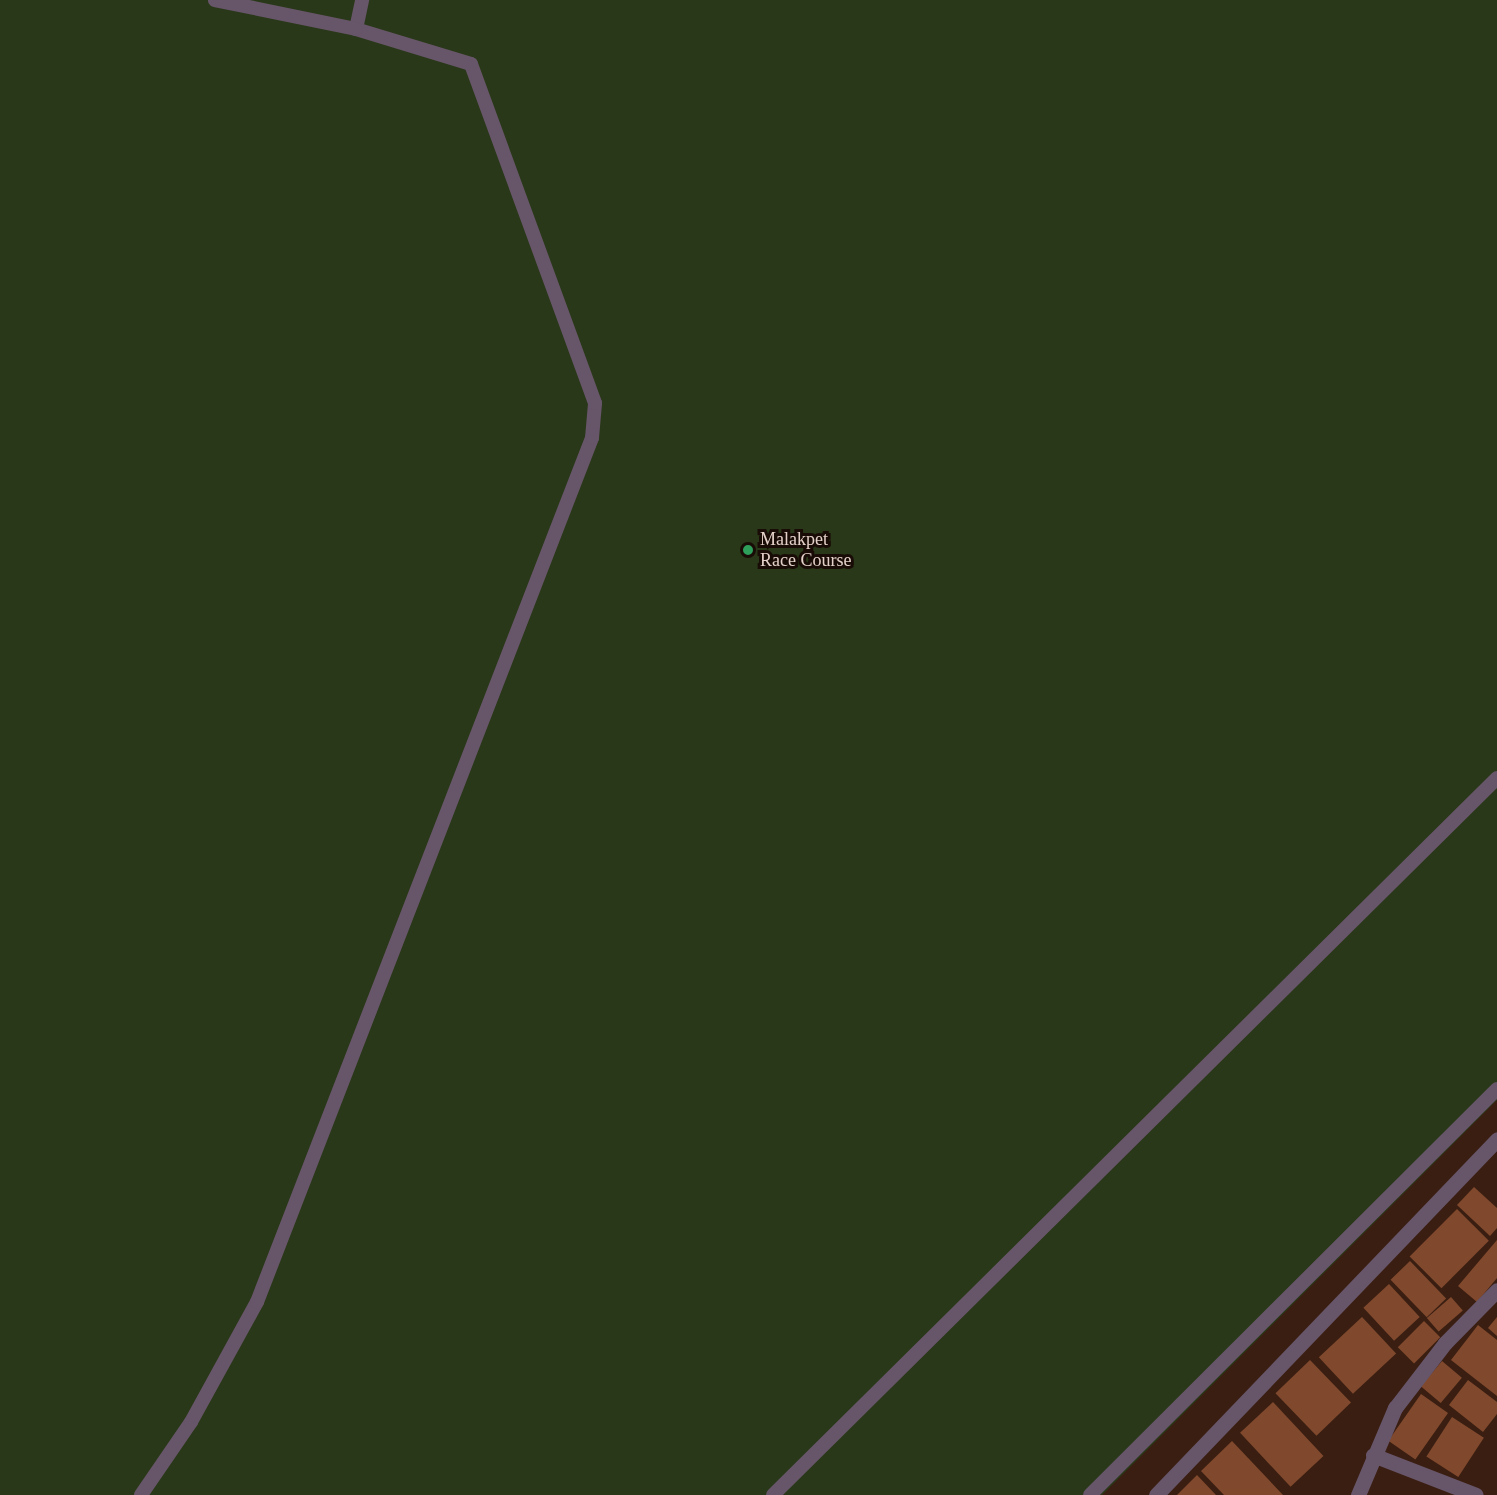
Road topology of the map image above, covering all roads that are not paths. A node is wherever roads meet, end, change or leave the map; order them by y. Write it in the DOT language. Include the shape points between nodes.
graph roads {
  1 [pos="215,0"];
  2 [pos="362,0"];
  3 [pos="356,29"];
  4 [pos="1497,778"];
  5 [pos="1497,1089"];
  6 [pos="1497,1138"];
  7 [pos="1497,1290"];
  8 [pos="1373,1455"];
  9 [pos="141,1495"];
  10 [pos="773,1495"];
  11 [pos="1090,1495"];
  12 [pos="1156,1495"];
  13 [pos="1358,1495"];
  14 [pos="1476,1495"];
  1 -- 3 [label="lane"];
  2 -- 3 [label="lane"];
  3 -- 9 [label="lane" via="471,64 583,363 595,403 592,438 257,1302 190,1422"];
  4 -- 10 [label="lane"];
  5 -- 11 [label="lane"];
  6 -- 12 [label="street"];
  7 -- 8 [label="street" via="1445,1344 1395,1408"];
  8 -- 13 [label="street"];
  8 -- 14 [label="street"];
}
